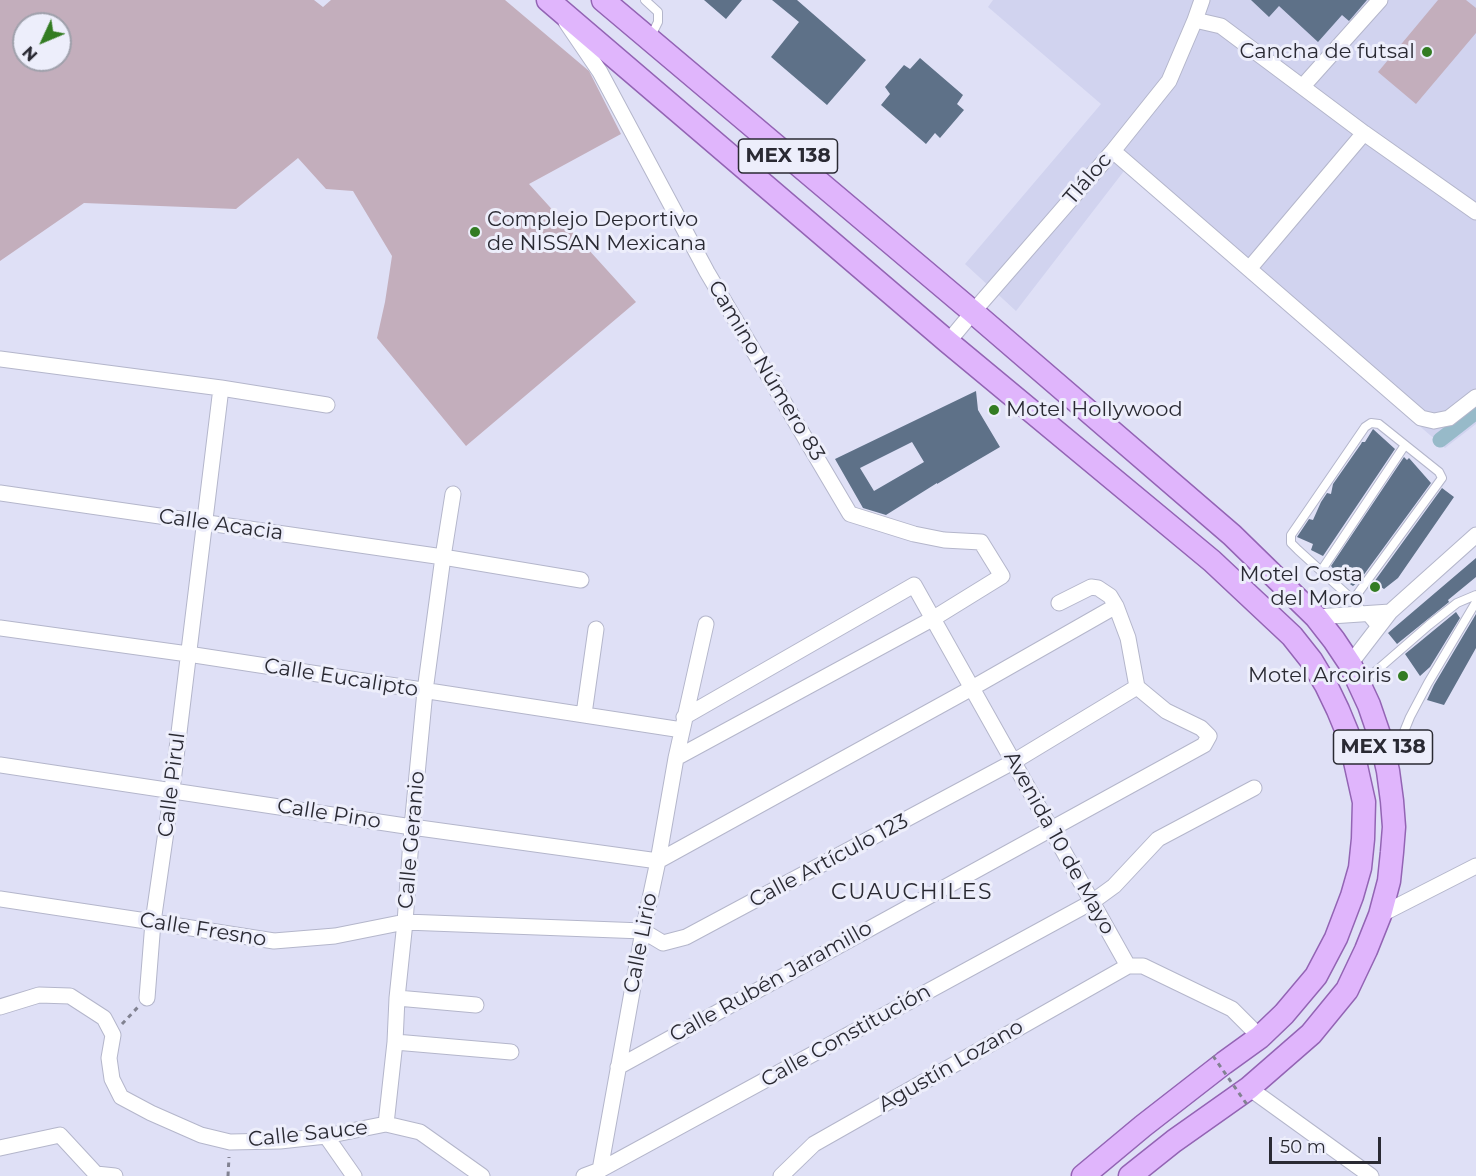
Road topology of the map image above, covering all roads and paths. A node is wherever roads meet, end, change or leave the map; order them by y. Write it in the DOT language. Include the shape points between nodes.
graph roads {
  1 [pos="603,0"];
  2 [pos="645,0"];
  3 [pos="1202,0"];
  4 [pos="1380,0"];
  5 [pos="557,3"];
  6 [pos="1195,20"];
  7 [pos="649,39"];
  8 [pos="1303,86"];
  9 [pos="1364,133"];
  10 [pos="1113,151"];
  11 [pos="1476,212"];
  12 [pos="1249,269"];
  13 [pos="973,312"];
  14 [pos="948,342"];
  15 [pos="0,360"];
  16 [pos="221,388"];
  17 [pos="1476,397"];
  18 [pos="327,405"];
  19 [pos="1405,445"];
  20 [pos="0,493"];
  21 [pos="453,494"];
  22 [pos="204,522"];
  23 [pos="1476,535"];
  24 [pos="443,557"];
  25 [pos="1321,571"];
  26 [pos="581,580"];
  27 [pos="1476,595"];
  28 [pos="1353,600"];
  29 [pos="1476,602"];
  30 [pos="1059,603"];
  31 [pos="1116,606"];
  32 [pos="1390,612"];
  33 [pos="1364,614"];
  34 [pos="1316,617"];
  35 [pos="934,618"];
  36 [pos="706,624"];
  37 [pos="0,628"];
  38 [pos="596,629"];
  39 [pos="1377,629"];
  40 [pos="188,654"];
  41 [pos="1350,664"];
  42 [pos="1359,685"];
  43 [pos="1137,687"];
  44 [pos="972,688"];
  45 [pos="425,691"];
  46 [pos="584,714"];
  47 [pos="683,723"];
  48 [pos="676,758"];
  49 [pos="1013,762"];
  50 [pos="0,765"];
  51 [pos="1388,771"];
  52 [pos="1254,788"];
  53 [pos="172,790"];
  54 [pos="412,827"];
  55 [pos="1051,829"];
  56 [pos="658,861"];
  57 [pos="1476,867"];
  58 [pos="0,899"];
  59 [pos="1092,902"];
  60 [pos="1380,915"];
  61 [pos="153,921"];
  62 [pos="405,922"];
  63 [pos="643,931"];
  64 [pos="1128,966"];
  65 [pos="147,998"];
  66 [pos="397,998"];
  67 [pos="476,1005"];
  68 [pos="0,1007"];
  69 [pos="113,1035"];
  70 [pos="1260,1037"];
  71 [pos="395,1042"];
  72 [pos="512,1052"];
  73 [pos="1214,1056"];
  74 [pos="618,1066"];
  75 [pos="1248,1097"];
  76 [pos="386,1124"];
  77 [pos="326,1136"];
  78 [pos="230,1142"];
  79 [pos="0,1148"];
  80 [pos="602,1173"];
  81 [pos="97,1175"];
  82 [pos="115,1176"];
  83 [pos="228,1176"];
  84 [pos="354,1176"];
  85 [pos="482,1176"];
  86 [pos="584,1176"];
  87 [pos="781,1176"];
  88 [pos="1083,1176"];
  89 [pos="1130,1176"];
  90 [pos="1371,1176"];
  1 -- 7 [label="main road, MEX 138"];
  2 -- 7 [label="lane" via="658,12 658,22"];
  3 -- 6 [label="street, Tláloc"];
  4 -- 8 [label="street"];
  5 -- 14 [label="main road, MEX 138"];
  5 -- 35 [label="street, Camino Número 83" via="600,72 707,272 850,514 924,536 981,543 1002,576"];
  6 -- 8 [label="street" via="1221,26"];
  6 -- 10 [label="street, Tláloc" via="1170,81"];
  7 -- 13 [label="main road, MEX 138"];
  8 -- 9 [label="street"];
  9 -- 11 [label="street"];
  9 -- 12 [label="street"];
  10 -- 12 [label="street"];
  10 -- 13 [label="street, Tláloc"];
  12 -- 17 [label="street" via="1420,418 1441,419"];
  13 -- 14 [label="street, Tláloc"];
  13 -- 34 [label="main road, MEX 138" via="1232,535"];
  14 -- 70 [label="main road, MEX 138" via="1212,561 1284,628 1311,660 1338,710 1350,739 1364,802 1359,868 1336,938 1316,976"];
  15 -- 16 [label="street"];
  16 -- 18 [label="street"];
  16 -- 22 [label="street, Calle Pirul"];
  19 -- 25 [label="lane"];
  19 -- 25 [label="lane" via="1379,424 1365,427 1291,535 1291,543"];
  19 -- 28 [label="lane" via="1442,478"];
  20 -- 22 [label="street, Calle Acacia"];
  21 -- 24 [label="street, Calle Geranio"];
  22 -- 24 [label="street, Calle Acacia"];
  22 -- 40 [label="street, Calle Pirul"];
  23 -- 32 [label="street"];
  24 -- 26 [label="street, Calle Acacia"];
  24 -- 45 [label="street, Calle Geranio"];
  25 -- 28 [label="lane"];
  27 -- 42 [label="lane" via="1457,603"];
  28 -- 33 [label="lane"];
  29 -- 51 [label="lane" via="1410,717"];
  30 -- 31 [label="street" via="1090,587 1110,596"];
  31 -- 43 [label="street" via="1128,638"];
  31 -- 44 [label="street"];
  32 -- 33 [label="street"];
  32 -- 39 [label="street"];
  33 -- 34 [label="street"];
  33 -- 39 [label="lane"];
  34 -- 41 [label="main road, MEX 138"];
  35 -- 44 [label="street, Avenida 10 de Mayo"];
  35 -- 47 [label="street, Avenida 10 de Mayo" via="914,585"];
  35 -- 48 [label="street"];
  36 -- 47 [label="street, Calle Lirio"];
  37 -- 40 [label="street, Calle Eucalipto"];
  38 -- 46 [label="street"];
  39 -- 41 [label="street"];
  40 -- 45 [label="street, Calle Eucalipto"];
  40 -- 53 [label="street, Calle Pirul"];
  41 -- 42 [label="main road, MEX 138"];
  42 -- 51 [label="main road, MEX 138" via="1381,740"];
  43 -- 49 [label="street, Calle Artículo 123"];
  43 -- 55 [label="street, Calle Rubén Jaramillo" via="1166,711 1201,728 1209,736 1204,745"];
  44 -- 49 [label="street, Avenida 10 de Mayo"];
  44 -- 56 [label="street"];
  45 -- 46 [label="street, Calle Eucalipto"];
  45 -- 54 [label="street, Calle Geranio"];
  46 -- 47 [label="street, Calle Eucalipto"];
  47 -- 48 [label="street, Calle Lirio"];
  48 -- 56 [label="street, Calle Lirio"];
  49 -- 55 [label="street, Avenida 10 de Mayo"];
  49 -- 63 [label="street, Calle Artículo 123" via="686,937 663,943"];
  50 -- 53 [label="street, Calle Pino"];
  51 -- 60 [label="main road, MEX 138" via="1394,827 1389,881"];
  52 -- 59 [label="street, Calle Constitución" via="1158,839 1114,886"];
  53 -- 54 [label="street, Calle Pino"];
  53 -- 61 [label="street, Calle Pirul"];
  54 -- 56 [label="street, Calle Pino"];
  54 -- 62 [label="street, Calle Geranio"];
  55 -- 59 [label="street, Avenida 10 de Mayo"];
  55 -- 74 [label="street, Calle Rubén Jaramillo"];
  56 -- 63 [label="street, Calle Lirio"];
  57 -- 60 [label="street"];
  58 -- 61 [label="street, Calle Fresno"];
  59 -- 64 [label="street, Avenida 10 de Mayo"];
  59 -- 80 [label="street, Calle Constitución"];
  60 -- 75 [label="main road, MEX 138" via="1347,990 1311,1034"];
  61 -- 62 [label="street, Calle Fresno" via="274,942 335,936"];
  61 -- 65 [label="street, Calle Pirul"];
  62 -- 63 [label="street, Calle Artículo 123"];
  62 -- 66 [label="street, Calle Geranio"];
  63 -- 74 [label="street, Calle Lirio"];
  64 -- 70 [label="street" via="1143,966 1232,1008"];
  64 -- 87 [label="street, Agustín Lozano" via="814,1144"];
  65 -- 69 [label="path"];
  66 -- 67 [label="street"];
  66 -- 71 [label="street, Calle Geranio"];
  68 -- 69 [label="street" via="39,995 70,996 104,1018"];
  69 -- 78 [label="street, Calle Sauce" via="109,1058 120,1097 201,1135"];
  70 -- 88 [label="main road, MEX 138"];
  71 -- 72 [label="street"];
  71 -- 76 [label="street, Calle Geranio"];
  73 -- 75 [label="path, bridge"];
  74 -- 80 [label="street, Calle Lirio"];
  75 -- 89 [label="main road, MEX 138" via="1189,1130"];
  75 -- 90 [label="street"];
  76 -- 77 [label="street, Calle Sauce"];
  76 -- 85 [label="street, Calle Sauce" via="420,1132"];
  77 -- 78 [label="street, Calle Sauce"];
  77 -- 84 [label="street"];
  78 -- 83 [label="path"];
  79 -- 81 [label="street" via="60,1135"];
  80 -- 86 [label="street"];
  81 -- 82 [label="street"];
}
